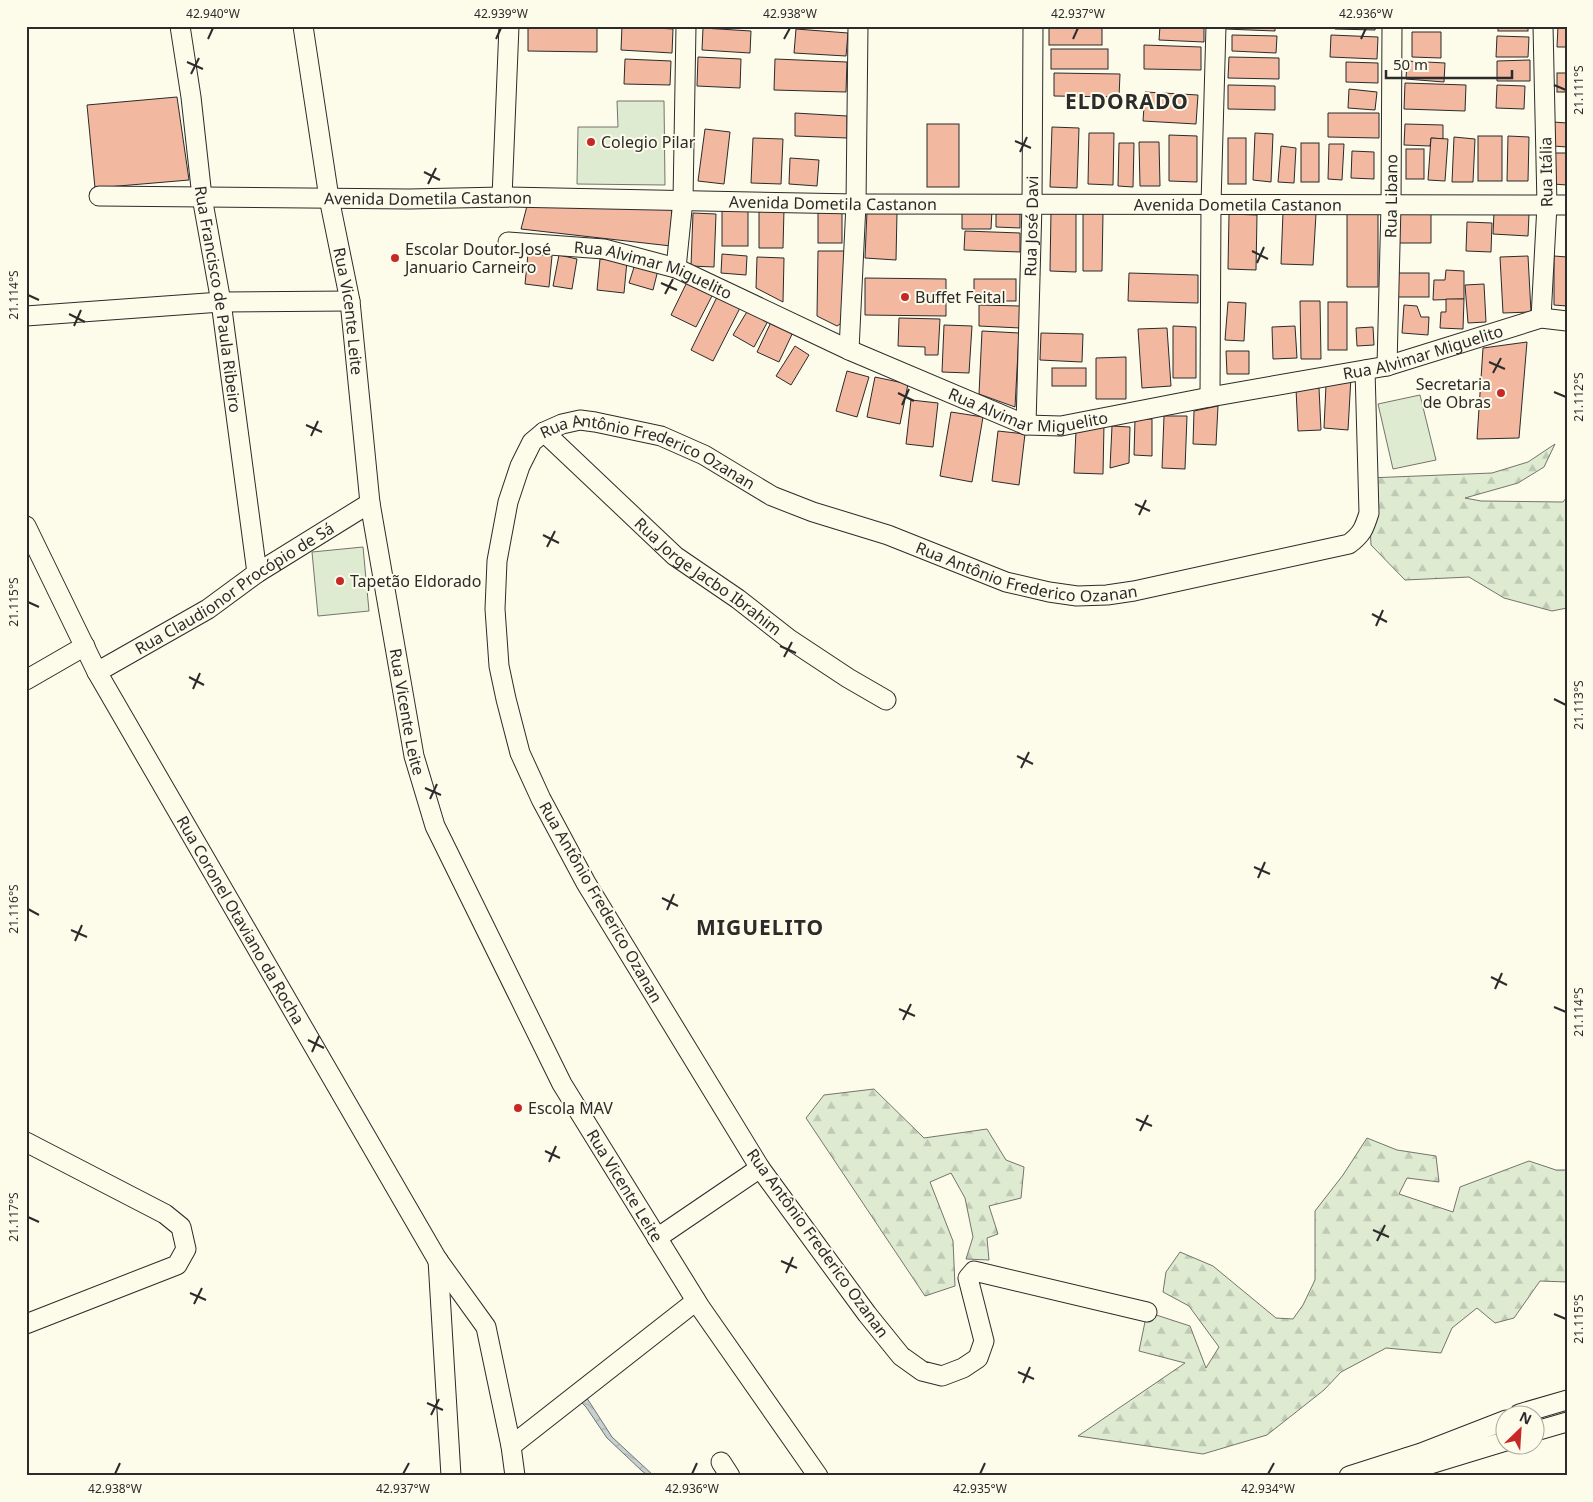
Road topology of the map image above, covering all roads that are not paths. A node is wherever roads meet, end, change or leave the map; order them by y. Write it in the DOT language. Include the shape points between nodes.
graph roads {
  1 [pos="180,26"];
  2 [pos="303,26"];
  3 [pos="509,26"];
  4 [pos="686,26"];
  5 [pos="858,26"];
  6 [pos="1033,26"];
  7 [pos="1216,26"];
  8 [pos="1392,26"];
  9 [pos="1543,26"];
  10 [pos="99,196"];
  11 [pos="202,197"];
  12 [pos="329,198"];
  13 [pos="502,198"];
  14 [pos="683,200"];
  15 [pos="856,204"];
  16 [pos="1032,204"];
  17 [pos="1211,204"];
  18 [pos="1391,205"];
  19 [pos="1547,205"];
  20 [pos="1567,205"];
  21 [pos="508,242"];
  22 [pos="676,268"];
  23 [pos="350,301"];
  24 [pos="221,302"];
  25 [pos="26,316"];
  26 [pos="1541,318"];
  27 [pos="1567,321"];
  28 [pos="849,350"];
  29 [pos="1387,366"];
  30 [pos="1365,370"];
  31 [pos="1210,397"];
  32 [pos="1026,425"];
  33 [pos="544,432"];
  34 [pos="370,503"];
  35 [pos="26,526"];
  36 [pos="257,573"];
  37 [pos="85,646"];
  38 [pos="97,672"];
  39 [pos="26,680"];
  40 [pos="886,700"];
  41 [pos="26,1142"];
  42 [pos="760,1168"];
  43 [pos="657,1238"];
  44 [pos="437,1259"];
  45 [pos="696,1301"];
  46 [pos="1147,1312"];
  47 [pos="26,1324"];
  48 [pos="1567,1400"];
  49 [pos="1546,1406"];
  50 [pos="1567,1422"];
  51 [pos="1496,1425"];
  52 [pos="1546,1428"];
  53 [pos="1496,1444"];
  54 [pos="511,1446"];
  55 [pos="1412,1468"];
  56 [pos="451,1476"];
  57 [pos="515,1476"];
  58 [pos="818,1476"];
  59 [pos="1350,1476"];
  60 [pos="1395,1476"];
  1 -- 11 [label="street, Rua Francisco de Paula Ribeiro"];
  2 -- 12 [label="street, Rua Vicente Leite"];
  3 -- 13 [label="street"];
  4 -- 14 [label="street"];
  5 -- 15 [label="street"];
  6 -- 16 [label="street, Rua José Davi"];
  7 -- 17 [label="street"];
  8 -- 18 [label="street, Rua Libano"];
  9 -- 19 [label="street, Rua Itália"];
  10 -- 11 [label="street, Avenida Dometila Castanon"];
  11 -- 12 [label="street, Avenida Dometila Castanon"];
  11 -- 24 [label="street, Rua Francisco de Paula Ribeiro"];
  12 -- 13 [label="street, Avenida Dometila Castanon"];
  12 -- 23 [label="street, Rua Vicente Leite"];
  13 -- 14 [label="street, Avenida Dometila Castanon"];
  14 -- 15 [label="street, Avenida Dometila Castanon"];
  14 -- 22 [label="street"];
  15 -- 16 [label="street, Avenida Dometila Castanon"];
  15 -- 28 [label="street"];
  16 -- 17 [label="street, Avenida Dometila Castanon"];
  16 -- 32 [label="street, Rua José Davi"];
  17 -- 18 [label="street, Avenida Dometila Castanon"];
  17 -- 31 [label="street"];
  18 -- 19 [label="street, Avenida Dometila Castanon"];
  18 -- 29 [label="street, Rua Libano"];
  19 -- 20 [label="street, Avenida Dometila Castanon"];
  19 -- 26 [label="street, Rua Itália"];
  21 -- 22 [label="street, Rua Alvimar Miguelito" via="604,249"];
  22 -- 28 [label="street, Rua Alvimar Miguelito"];
  23 -- 24 [label="street"];
  23 -- 34 [label="street, Rua Vicente Leite"];
  24 -- 25 [label="street"];
  24 -- 36 [label="street, Rua Francisco de Paula Ribeiro"];
  26 -- 27 [label="street, Rua Alvimar Miguelito"];
  26 -- 29 [label="street, Rua Alvimar Miguelito"];
  28 -- 32 [label="street, Rua Alvimar Miguelito"];
  29 -- 30 [label="street, Rua Alvimar Miguelito"];
  30 -- 31 [label="street, Rua Alvimar Miguelito"];
  30 -- 33 [label="street, Rua Antônio Frederico Ozanan" via="1369,513 1357,538 1349,544 1134,591 1107,594 1076,596 1006,582 888,535 772,496 704,455 661,436 580,420"];
  31 -- 32 [label="street, Rua Alvimar Miguelito" via="1061,426"];
  33 -- 40 [label="street, Rua Jorge Jacbo Ibrahim" via="674,556 738,599 789,639"];
  33 -- 42 [label="street, Rua Antônio Frederico Ozanan" via="532,442 520,466 508,502 497,561 495,609 500,666 520,753 586,882"];
  34 -- 36 [label="street, Rua Claudionor Procópio de Sá"];
  34 -- 43 [label="street, Rua Vicente Leite" via="414,756 435,826 562,1084"];
  35 -- 37 [label="street, Rua Coronel Otaviano da Rocha"];
  36 -- 38 [label="street, Rua Claudionor Procópio de Sá" via="208,609"];
  37 -- 38 [label="street, Rua Coronel Otaviano da Rocha"];
  37 -- 39 [label="street"];
  38 -- 44 [label="street, Rua Coronel Otaviano da Rocha"];
  41 -- 47 [label="street" via="165,1214 181,1227 186,1249 177,1265"];
  42 -- 43 [label="street"];
  42 -- 46 [label="street, Rua Antônio Frederico Ozanan" via="866,1314 901,1356 922,1371 942,1376 978,1358 984,1341 968,1278 974,1271"];
  43 -- 45 [label="street, Rua Vicente Leite"];
  44 -- 54 [label="street, Rua Coronel Otaviano da Rocha" via="486,1327"];
  44 -- 56 [label="street"];
  45 -- 54 [label="street"];
  45 -- 58 [label="street, Rua Vicente Leite"];
  48 -- 49 [label="street"];
  50 -- 52 [label="street"];
  51 -- 55 [label="street"];
  53 -- 55 [label="street"];
  54 -- 57 [label="street, Rua Coronel Otaviano da Rocha"];
  55 -- 59 [label="street"];
  55 -- 60 [label="street"];
}
